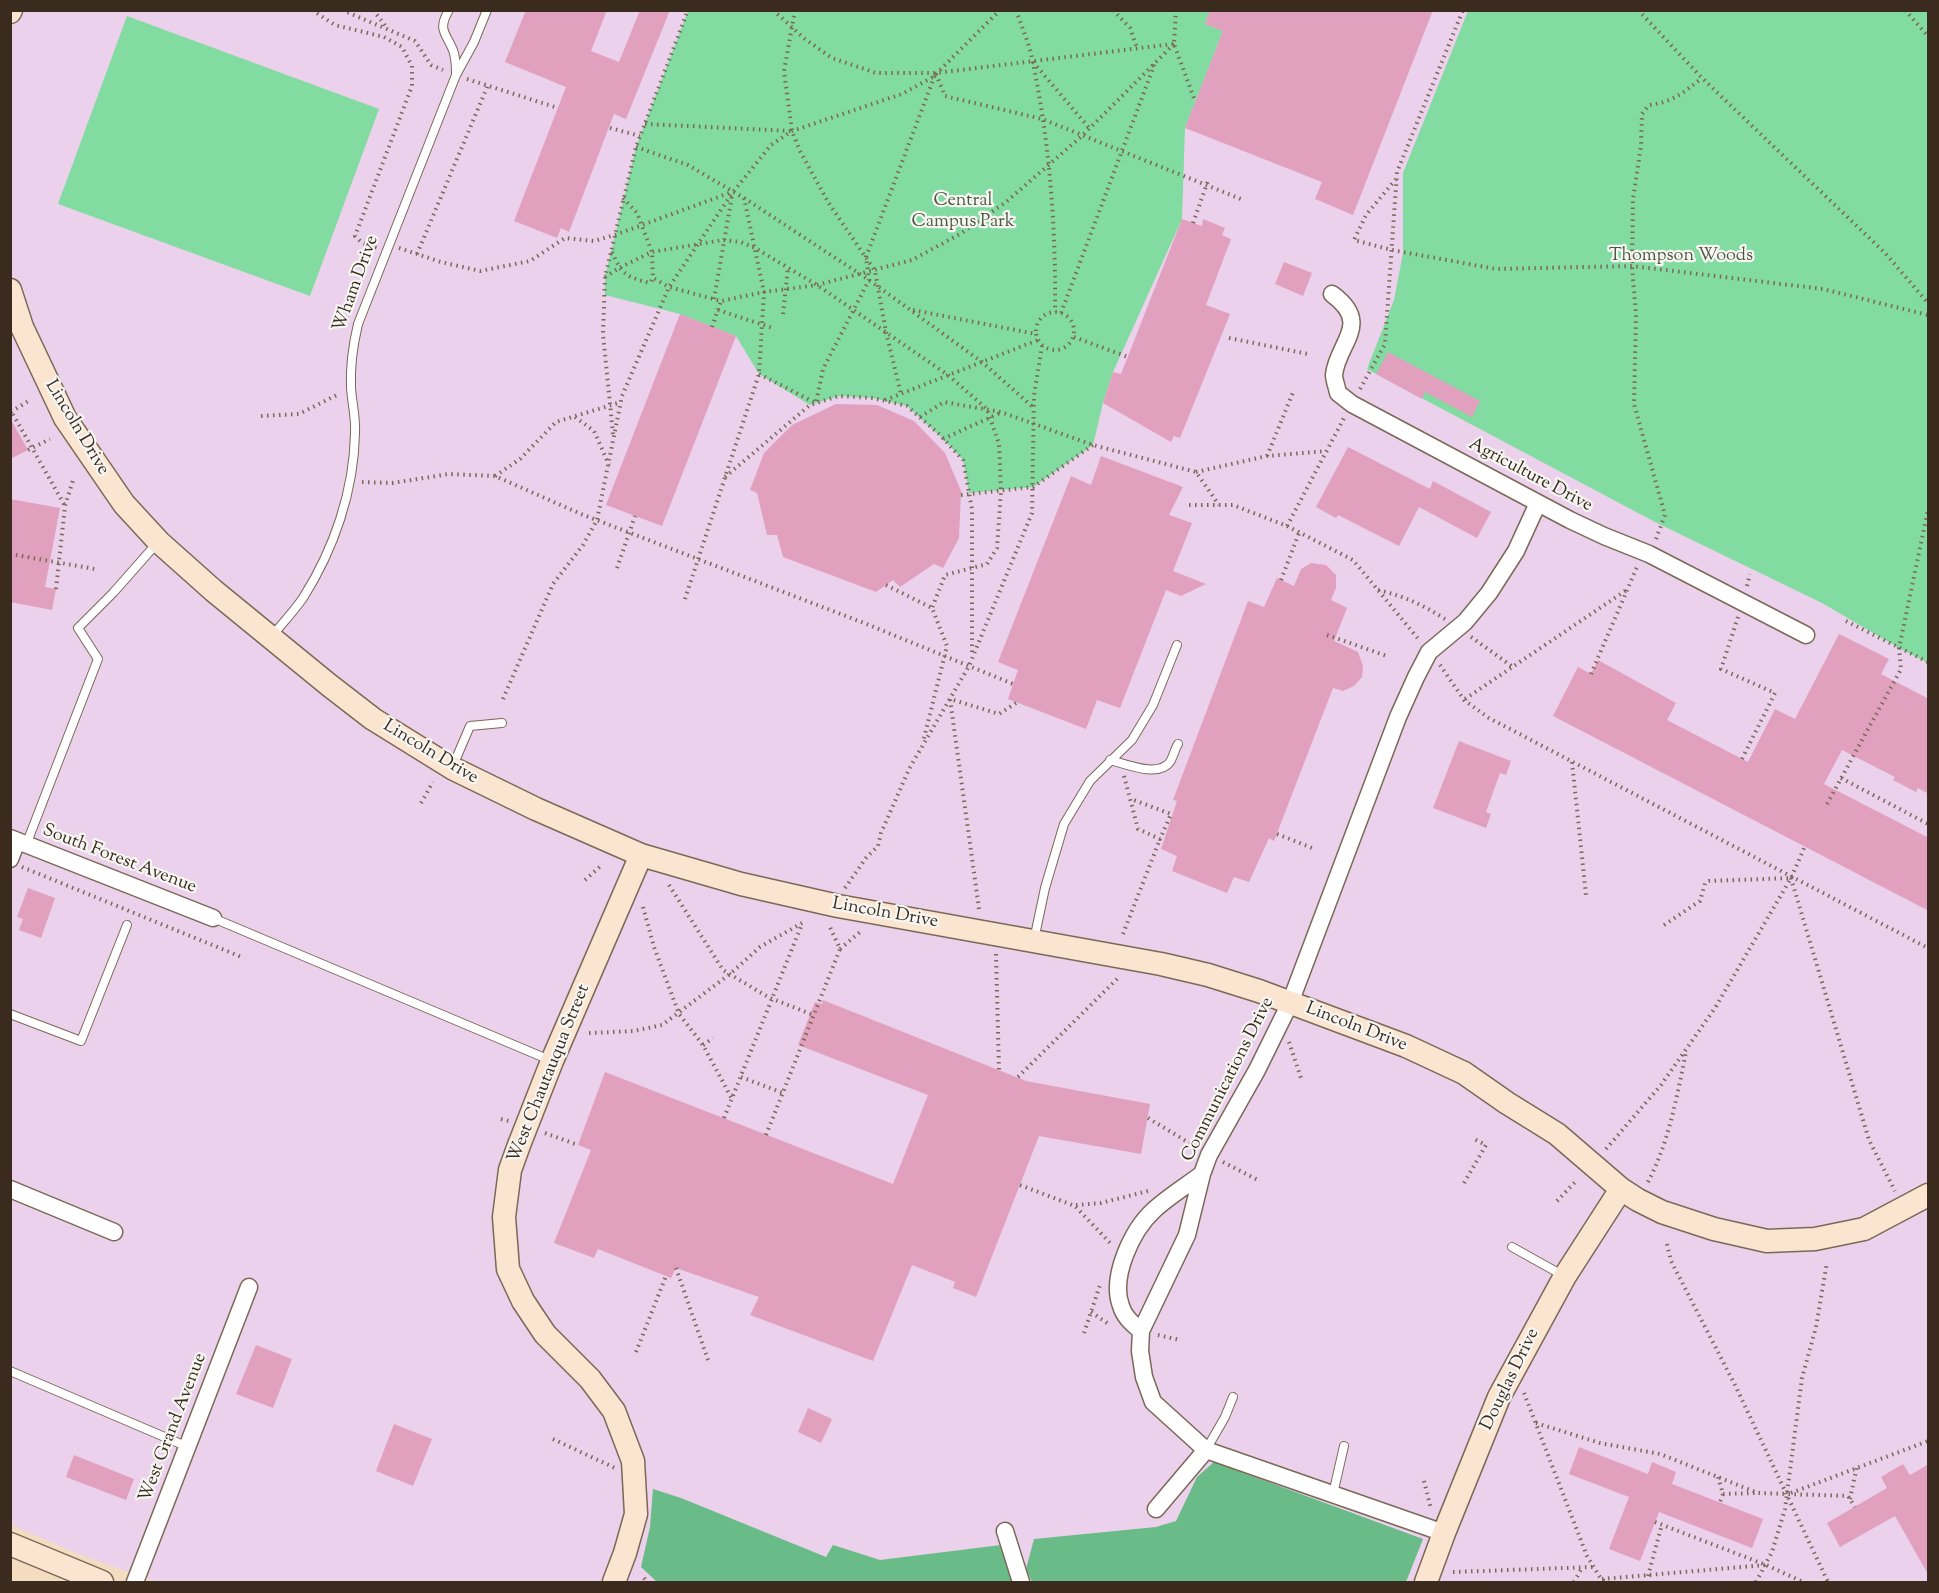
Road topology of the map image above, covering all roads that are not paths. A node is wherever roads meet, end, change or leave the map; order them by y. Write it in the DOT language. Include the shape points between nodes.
graph roads {
  1 [pos="449,10"];
  2 [pos="487,10"];
  3 [pos="456,75"];
  4 [pos="10,290"];
  5 [pos="1332,294"];
  6 [pos="1538,503"];
  7 [pos="159,542"];
  8 [pos="1806,635"];
  9 [pos="271,637"];
  10 [pos="1177,645"];
  11 [pos="502,723"];
  12 [pos="1178,744"];
  13 [pos="1115,761"];
  14 [pos="452,768"];
  15 [pos="18,842"];
  16 [pos="641,855"];
  17 [pos="10,859"];
  18 [pos="213,918"];
  19 [pos="127,925"];
  20 [pos="1034,940"];
  21 [pos="1290,1003"];
  22 [pos="10,1014"];
  23 [pos="552,1061"];
  24 [pos="1202,1174"];
  25 [pos="10,1189"];
  26 [pos="1621,1189"];
  27 [pos="1929,1195"];
  28 [pos="114,1232"];
  29 [pos="1512,1246"];
  30 [pos="1565,1276"];
  31 [pos="249,1287"];
  32 [pos="1141,1331"];
  33 [pos="10,1371"];
  34 [pos="1233,1397"];
  35 [pos="1344,1446"];
  36 [pos="188,1447"];
  37 [pos="1206,1450"];
  38 [pos="1332,1494"];
  39 [pos="1156,1509"];
  40 [pos="1438,1523"];
  41 [pos="1005,1532"];
  42 [pos="10,1544"];
  43 [pos="102,1582"];
  44 [pos="135,1582"];
  45 [pos="614,1582"];
  46 [pos="1021,1582"];
  47 [pos="1426,1582"];
  1 -- 3 [label="lane" via="442,22 455,58"];
  2 -- 3 [label="lane, Wham Drive"];
  3 -- 9 [label="lane, Wham Drive" via="354,340 351,387 356,432 351,482 323,563 301,600"];
  4 -- 7 [label="street, Lincoln Drive" via="22,327 65,418 124,504"];
  5 -- 6 [label="street, Agriculture Drive" via="1345,304 1350,317 1350,336 1334,376 1338,393"];
  6 -- 8 [label="street, Agriculture Drive"];
  6 -- 21 [label="street, Communications Drive" via="1516,551 1489,593 1465,622 1429,652 1416,677"];
  7 -- 9 [label="street, Lincoln Drive"];
  7 -- 15 [label="lane" via="78,628 98,659"];
  9 -- 14 [label="street, Lincoln Drive" via="373,718"];
  10 -- 13 [label="lane" via="1153,705"];
  11 -- 14 [label="lane" via="470,726"];
  12 -- 13 [label="lane" via="1170,762 1162,768"];
  13 -- 20 [label="lane" via="1090,780 1064,824"];
  14 -- 16 [label="street, Lincoln Drive"];
  15 -- 17 [label="street"];
  15 -- 18 [label="street, South Forest Avenue"];
  16 -- 20 [label="street, Lincoln Drive" via="741,884 838,906"];
  16 -- 23 [label="street, West Chautauqua Street"];
  18 -- 23 [label="lane"];
  19 -- 22 [label="lane" via="81,1041"];
  20 -- 21 [label="street, Lincoln Drive" via="1190,971"];
  21 -- 24 [label="street, Communications Drive"];
  21 -- 26 [label="street, Lincoln Drive" via="1406,1046 1464,1073 1557,1134"];
  23 -- 45 [label="street, West Chautauqua Street" via="510,1170 504,1241 508,1269 524,1301 545,1334 590,1379 614,1411 633,1461 636,1514"];
  24 -- 32 [label="street, Communications Drive" via="1187,1235"];
  24 -- 32 [label="street" via="1153,1211 1128,1248 1118,1285 1120,1305"];
  25 -- 28 [label="street"];
  26 -- 27 [label="street, Lincoln Drive" via="1662,1212 1767,1241 1815,1239 1863,1229"];
  26 -- 30 [label="street, Douglas Drive"];
  29 -- 30 [label="lane"];
  30 -- 40 [label="street, Douglas Drive" via="1499,1397"];
  31 -- 36 [label="street, West Grand Avenue"];
  32 -- 37 [label="street, Communications Drive" via="1144,1377 1153,1402"];
  33 -- 36 [label="lane"];
  34 -- 37 [label="lane"];
  35 -- 38 [label="lane"];
  36 -- 44 [label="street, West Grand Avenue"];
  37 -- 38 [label="street, Communications Drive"];
  37 -- 39 [label="street"];
  38 -- 40 [label="street, Communications Drive"];
  40 -- 47 [label="street, Douglas Drive"];
  41 -- 46 [label="street"];
  42 -- 43 [label="street"];
}
